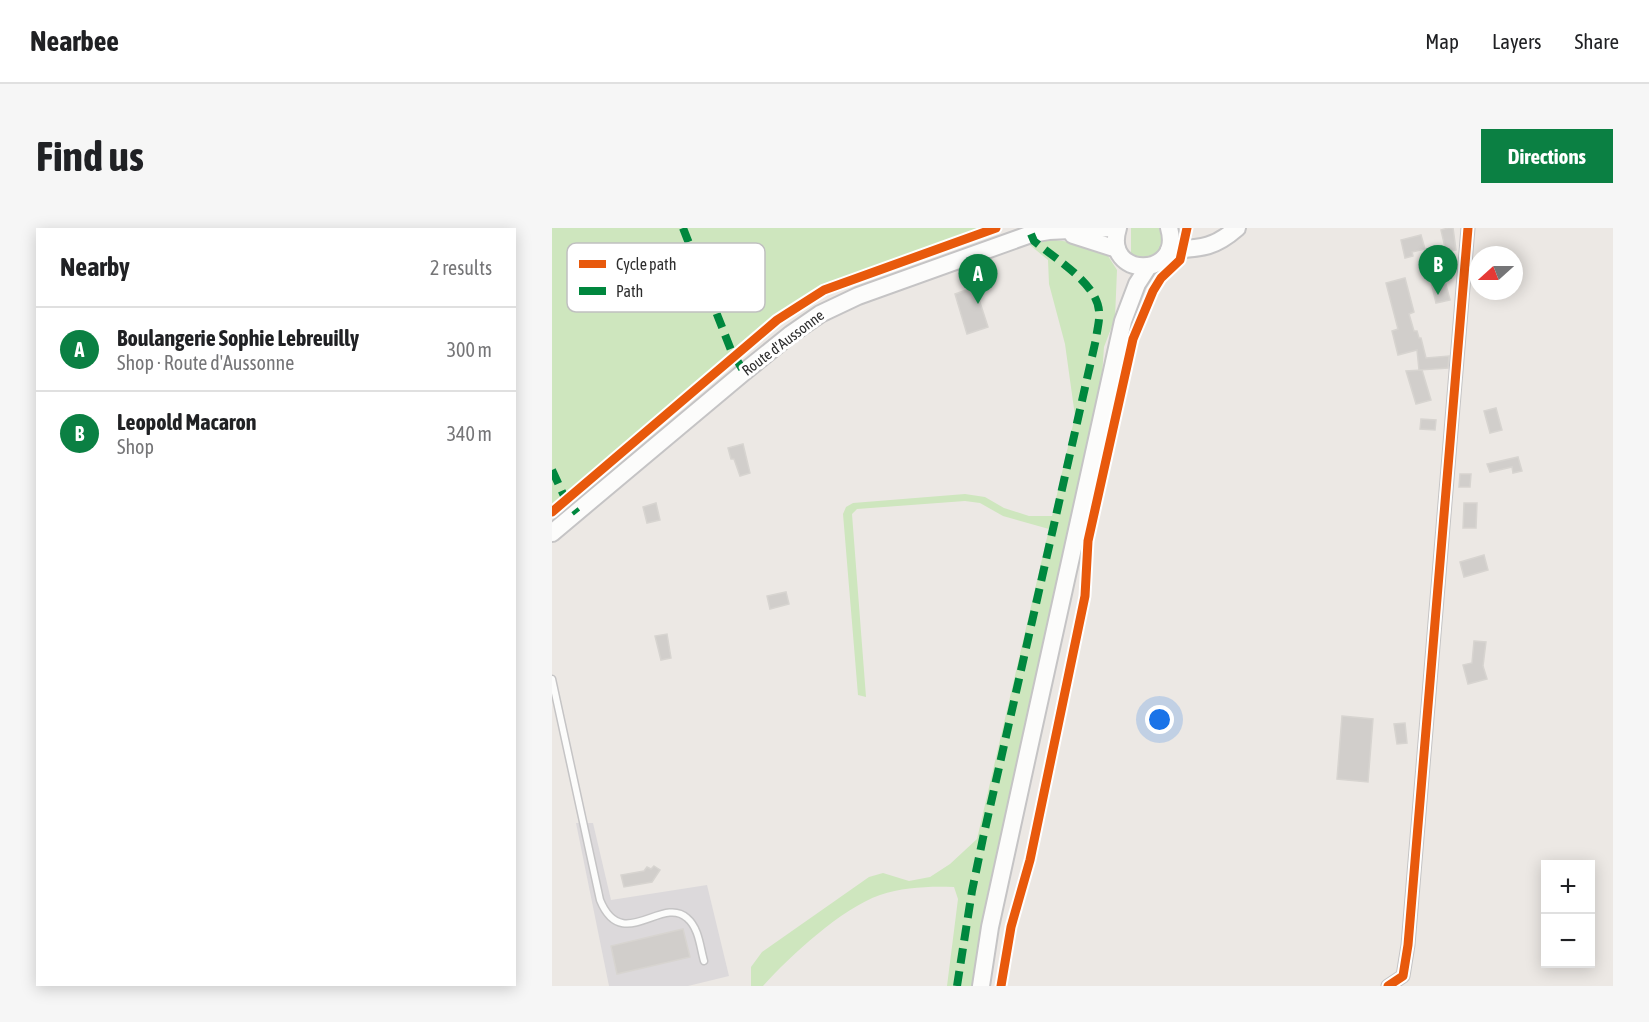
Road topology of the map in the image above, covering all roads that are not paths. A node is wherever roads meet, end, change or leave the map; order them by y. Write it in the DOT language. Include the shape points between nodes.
graph roads {
  1 [pos="1112,228"];
  2 [pos="1118,228"];
  3 [pos="1169,228"];
  4 [pos="1468,228"];
  5 [pos="1057,231"];
  6 [pos="1233,232"];
  7 [pos="1169,250"];
  8 [pos="1121,255"];
  9 [pos="1148,267"];
  10 [pos="1123,321"];
  11 [pos="552,533"];
  12 [pos="552,679"];
  13 [pos="704,961"];
  14 [pos="981,986"];
  15 [pos="1388,986"];
  1 -- 5 [label="main road, Route d'Aussonne"];
  2 -- 8 [label="main road" via="1115,242"];
  3 -- 6 [label="main road" via="1193,239"];
  3 -- 7 [label="main road"];
  4 -- 15 [label="street" via="1408,945 1402,976"];
  5 -- 8 [label="main road, Route d'Aussonne" via="1086,238"];
  5 -- 11 [label="main road, Route d'Aussonne" via="1031,234 985,249 820,314"];
  6 -- 7 [label="main road" via="1206,248"];
  7 -- 9 [label="main road" via="1157,264"];
  8 -- 9 [label="main road, Route d'Aussonne" via="1136,266"];
  8 -- 10 [label="main road"];
  9 -- 10 [label="main road"];
  10 -- 14 [label="main road" via="990,927"];
  12 -- 13 [label="lane" via="604,911 612,920 624,924 675,912 687,917 696,930"];
}
